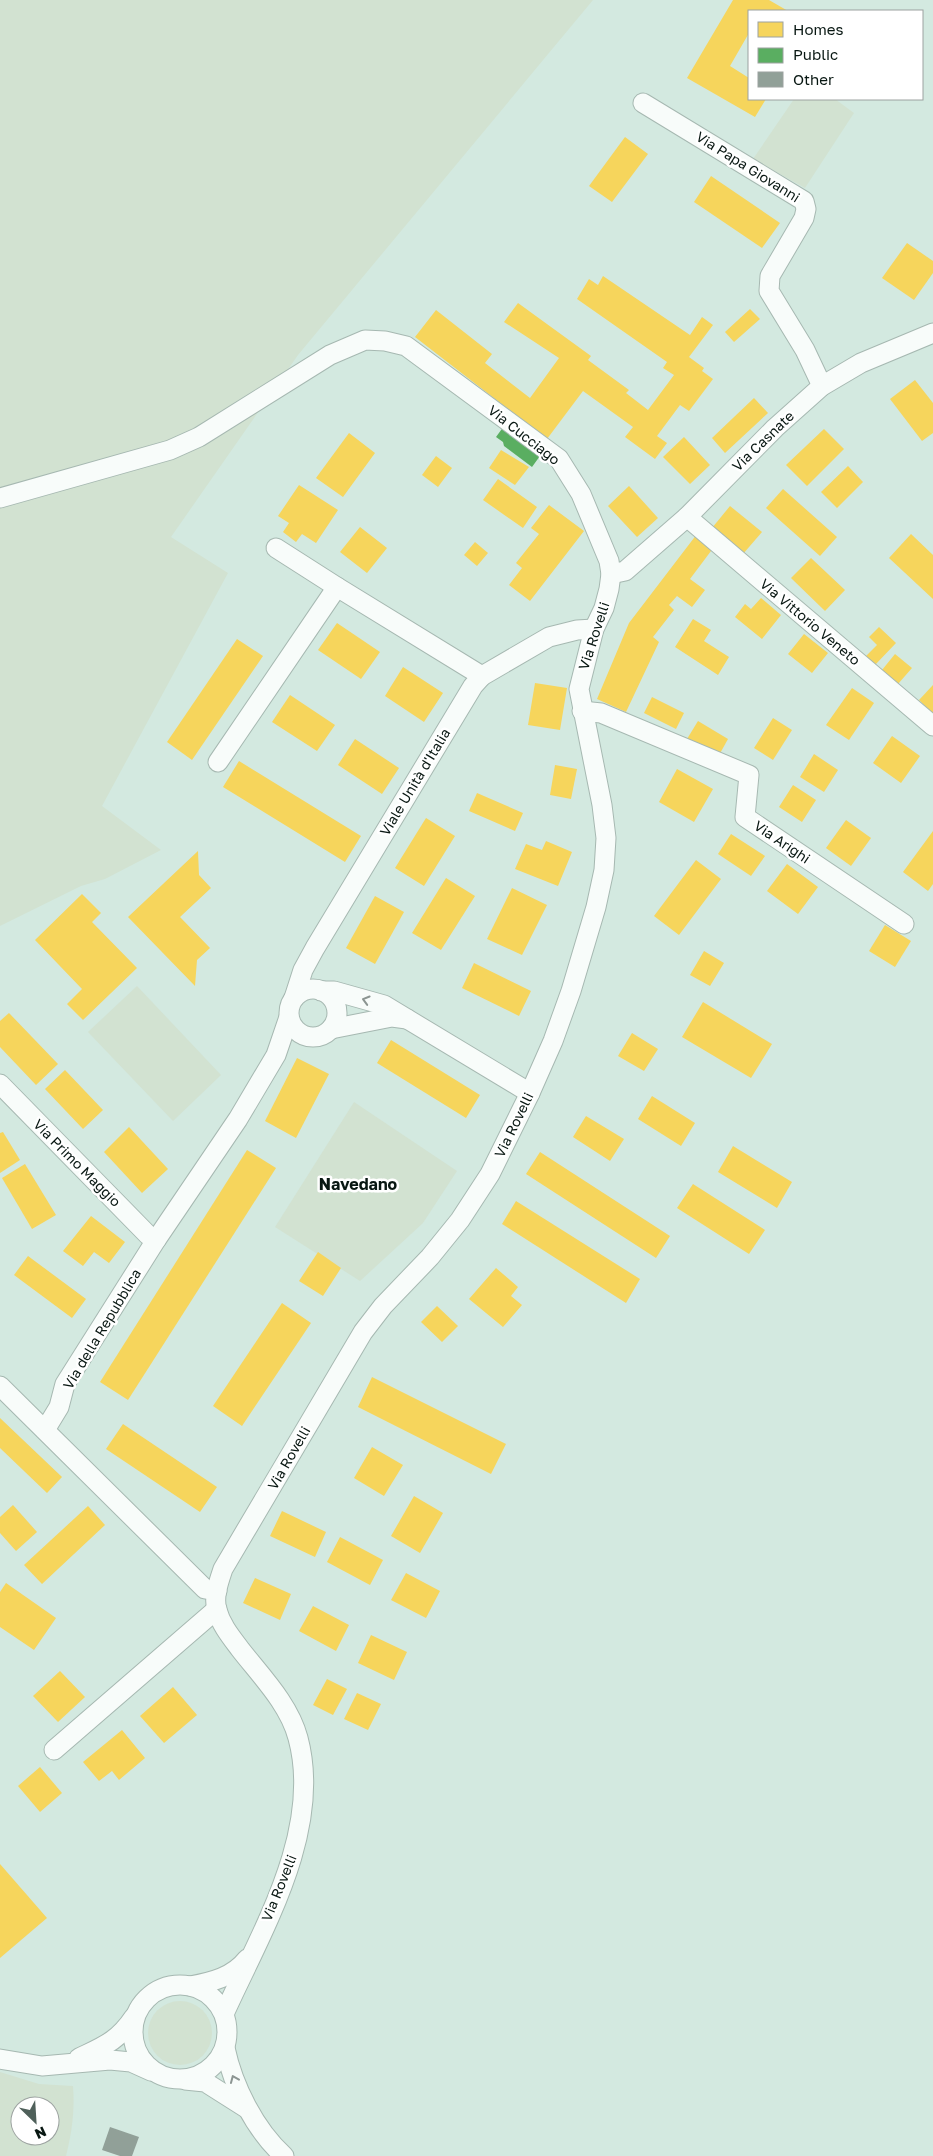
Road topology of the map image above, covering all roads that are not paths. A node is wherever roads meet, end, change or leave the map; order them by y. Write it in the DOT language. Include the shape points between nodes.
graph roads {
  1 [pos="643,103"];
  2 [pos="933,333"];
  3 [pos="822,386"];
  4 [pos="0,498"];
  5 [pos="687,517"];
  6 [pos="276,548"];
  7 [pos="611,574"];
  8 [pos="337,587"];
  9 [pos="594,629"];
  10 [pos="482,676"];
  11 [pos="582,711"];
  12 [pos="933,726"];
  13 [pos="218,762"];
  14 [pos="904,924"];
  15 [pos="322,991"];
  16 [pos="294,998"];
  17 [pos="289,1017"];
  18 [pos="408,1019"];
  19 [pos="331,1029"];
  20 [pos="307,1037"];
  21 [pos="276,1055"];
  22 [pos="0,1084"];
  23 [pos="530,1093"];
  24 [pos="156,1240"];
  25 [pos="0,1386"];
  26 [pos="45,1430"];
  27 [pos="217,1600"];
  28 [pos="54,1750"];
  29 [pos="252,1952"];
  30 [pos="190,1986"];
  31 [pos="224,2014"];
  32 [pos="135,2015"];
  33 [pos="225,2048"];
  34 [pos="0,2059"];
  35 [pos="67,2064"];
  36 [pos="156,2074"];
  37 [pos="184,2080"];
  38 [pos="246,2108"];
  39 [pos="284,2156"];
  1 -- 3 [label="street, Via Papa Giovanni" via="804,201 804,218 770,276 769,291 805,350"];
  2 -- 3 [label="street, Via Casnate" via="861,363"];
  3 -- 5 [label="street, Via Casnate"];
  4 -- 7 [label="street, Via Cucciago" via="170,450 199,437 330,355 365,340 385,341 406,346 560,459 581,494 609,561"];
  5 -- 7 [label="street, Via Casnate" via="625,571"];
  5 -- 12 [label="street, Via Vittorio Veneto"];
  6 -- 8 [label="street"];
  7 -- 9 [label="street, Via Rovelli" via="604,608"];
  8 -- 10 [label="street"];
  8 -- 13 [label="street"];
  9 -- 10 [label="street, Viale Unità d'Italia" via="549,636"];
  9 -- 11 [label="street, Via Rovelli" via="579,689"];
  10 -- 16 [label="street, Viale Unità d'Italia" via="472,686 315,948 303,970"];
  11 -- 14 [label="street, Via Arighi" via="601,713 748,775 745,818"];
  11 -- 23 [label="street, Via Rovelli" via="602,805 606,838 604,870 571,991"];
  15 -- 16 [label="street" via="312,989"];
  18 -- 15 [label="street, one-way" via="384,1005 334,991"];
  15 -- 19 [label="street" via="330,996 338,1012"];
  16 -- 17 [label="street"];
  17 -- 20 [label="street" via="299,1033"];
  17 -- 21 [label="street"];
  18 -- 19 [label="street" via="392,1017"];
  18 -- 23 [label="street"];
  19 -- 20 [label="street" via="325,1034"];
  20 -- 21 [label="street" via="287,1044"];
  21 -- 24 [label="street, Via della Repubblica" via="238,1119"];
  22 -- 24 [label="street, Via Primo Maggio"];
  23 -- 27 [label="street, Via Rovelli" via="490,1174 460,1220 362,1332 223,1569"];
  24 -- 26 [label="street, Via della Repubblica" via="64,1384 59,1407"];
  25 -- 26 [label="street"];
  26 -- 27 [label="street"];
  27 -- 28 [label="street"];
  27 -- 29 [label="street, Via Rovelli" via="226,1630 284,1706 298,1737 303,1771 303,1807 298,1839 286,1877"];
  29 -- 30 [label="street, Via Rovelli" via="232,1973"];
  29 -- 31 [label="street, Via Rovelli"];
  30 -- 31 [label="street" via="199,1988 214,1999"];
  30 -- 32 [label="street" via="179,1984 157,1990"];
  31 -- 33 [label="street"];
  32 -- 35 [label="street" via="112,2043"];
  32 -- 36 [label="street" via="132,2037 135,2048"];
  33 -- 37 [label="street" via="220,2058 204,2073"];
  38 -- 33 [label="street, one-way" via="228,2066"];
  34 -- 35 [label="street" via="42,2066"];
  35 -- 36 [label="street" via="110,2060 131,2062"];
  36 -- 37 [label="street"];
  37 -- 38 [label="street" via="205,2082"];
  38 -- 39 [label="street"];
}
